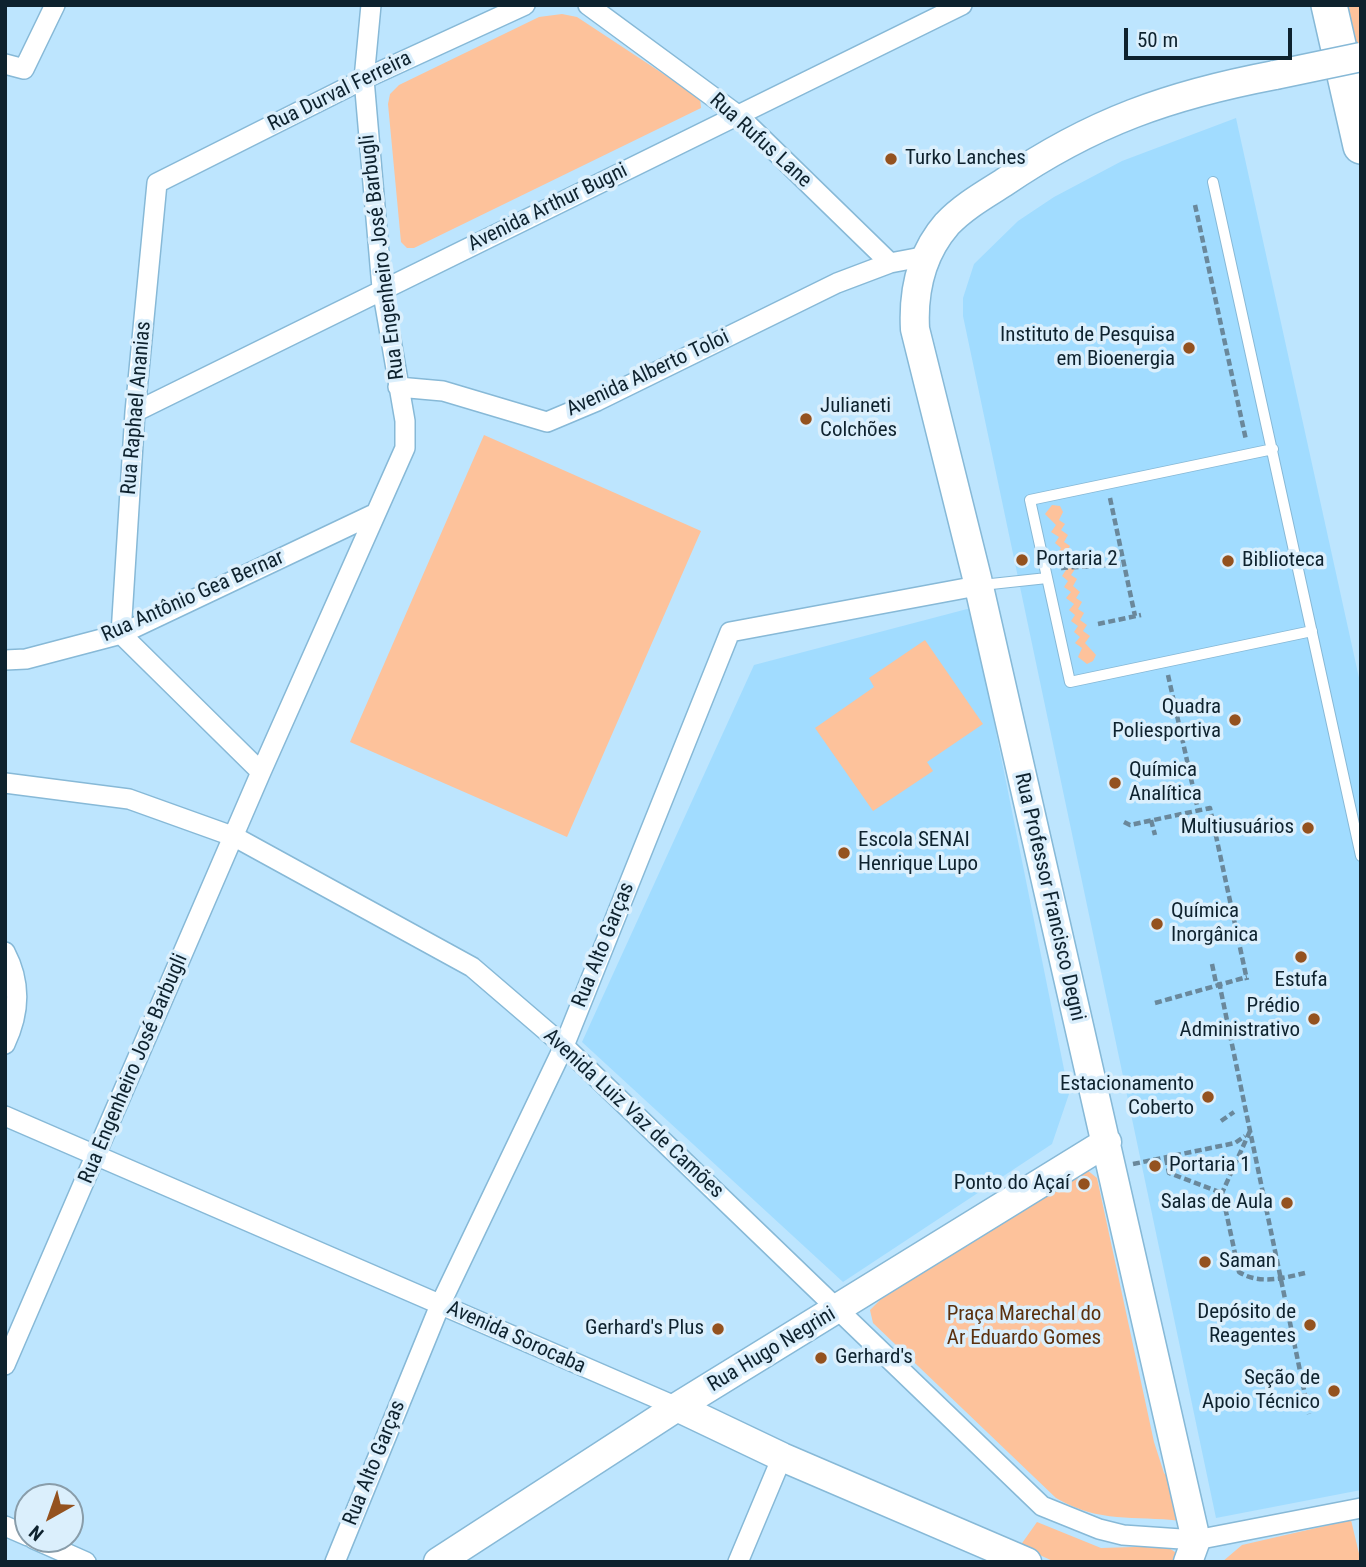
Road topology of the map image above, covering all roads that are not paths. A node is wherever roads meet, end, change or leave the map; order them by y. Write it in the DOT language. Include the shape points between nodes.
graph roads {
  1 [pos="55,5"];
  2 [pos="370,5"];
  3 [pos="525,5"];
  4 [pos="588,5"];
  5 [pos="962,5"];
  6 [pos="1329,5"];
  7 [pos="1361,57"];
  8 [pos="14,66"];
  9 [pos="364,79"];
  10 [pos="739,116"];
  11 [pos="1361,146"];
  12 [pos="1213,181"];
  13 [pos="158,183"];
  14 [pos="927,256"];
  15 [pos="890,264"];
  16 [pos="382,289"];
  17 [pos="398,387"];
  18 [pos="135,412"];
  19 [pos="1273,449"];
  20 [pos="374,514"];
  21 [pos="1047,578"];
  22 [pos="977,586"];
  23 [pos="1312,631"];
  24 [pos="121,634"];
  25 [pos="5,660"];
  26 [pos="261,772"];
  27 [pos="5,783"];
  28 [pos="235,837"];
  29 [pos="1361,856"];
  30 [pos="5,952"];
  31 [pos="5,1044"];
  32 [pos="564,1046"];
  33 [pos="5,1116"];
  34 [pos="97,1155"];
  35 [pos="1110,1155"];
  36 [pos="440,1305"];
  37 [pos="840,1308"];
  38 [pos="5,1365"];
  39 [pos="720,1381"];
  40 [pos="677,1407"];
  41 [pos="720,1428"];
  42 [pos="782,1457"];
  43 [pos="1361,1508"];
  44 [pos="1192,1551"];
  45 [pos="66,1553"];
  46 [pos="86,1562"];
  47 [pos="335,1562"];
  48 [pos="438,1562"];
  49 [pos="738,1562"];
  50 [pos="1027,1562"];
  1 -- 8 [label="street"];
  2 -- 9 [label="street, Rua Engenheiro José Barbugli"];
  3 -- 9 [label="street, Rua Durval Ferreira"];
  4 -- 10 [label="street, Rua Rufus Lane"];
  5 -- 10 [label="street, Avenida Arthur Bugni"];
  6 -- 11 [label="highway"];
  7 -- 14 [label="main road, bridge" via="1158,102 1050,153 971,204 947,225"];
  9 -- 13 [label="street, Rua Durval Ferreira"];
  9 -- 16 [label="street, Rua Engenheiro José Barbugli"];
  10 -- 15 [label="street, Rua Rufus Lane"];
  10 -- 16 [label="street, Avenida Arthur Bugni"];
  12 -- 19 [label="lane"];
  13 -- 18 [label="street, Rua Raphael Ananias"];
  14 -- 15 [label="street, Avenida Alberto Toloi"];
  14 -- 22 [label="main road, Rua Professor Francisco Degni" via="913,301 915,329"];
  15 -- 17 [label="street, Avenida Alberto Toloi" via="837,283 547,422 443,391"];
  16 -- 17 [label="street, Rua Engenheiro José Barbugli"];
  16 -- 18 [label="street, Avenida Arthur Bugni"];
  17 -- 20 [label="street, Rua Engenheiro José Barbugli" via="405,448"];
  18 -- 24 [label="street, Rua Raphael Ananias"];
  19 -- 21 [label="lane" via="1030,500"];
  19 -- 23 [label="lane"];
  20 -- 24 [label="street, Rua Antônio Gea Bernar"];
  20 -- 26 [label="street, Rua Engenheiro José Barbugli"];
  21 -- 22 [label="lane"];
  21 -- 23 [label="lane" via="1070,682"];
  22 -- 32 [label="street, Rua Alto Garças" via="730,632"];
  22 -- 35 [label="main road, Rua Professor Francisco Degni"];
  23 -- 29 [label="lane"];
  24 -- 25 [label="street, Rua Antônio Gea Bernar" via="26,659"];
  24 -- 26 [label="street"];
  26 -- 28 [label="street, Rua Engenheiro José Barbugli"];
  27 -- 28 [label="street, Avenida Luiz Vaz de Camões" via="129,799"];
  28 -- 32 [label="street, Avenida Luiz Vaz de Camões" via="472,967"];
  28 -- 34 [label="street, Rua Engenheiro José Barbugli"];
  30 -- 31 [label="street" via="14,969 18,1007"];
  32 -- 36 [label="street, Rua Alto Garças"];
  32 -- 37 [label="street, Avenida Luiz Vaz de Camões"];
  33 -- 34 [label="street, Avenida Sorocaba"];
  34 -- 36 [label="street, Avenida Sorocaba"];
  34 -- 38 [label="street, Rua Engenheiro José Barbugli"];
  35 -- 37 [label="main road, Rua Hugo Negrini"];
  35 -- 44 [label="main road, Rua Professor Francisco Degni"];
  36 -- 40 [label="street, Avenida Sorocaba"];
  36 -- 47 [label="street, Rua Alto Garças"];
  37 -- 39 [label="main road, Rua Hugo Negrini"];
  37 -- 44 [label="street, Avenida Luiz Vaz de Camões" via="1042,1506 1099,1529"];
  39 -- 40 [label="main road, Rua Hugo Negrini"];
  39 -- 41 [label="main road"];
  40 -- 41 [label="main road, Avenida Sorocaba"];
  40 -- 48 [label="main road, Rua Hugo Negrini"];
  41 -- 42 [label="main road, Avenida Sorocaba"];
  42 -- 49 [label="street"];
  42 -- 50 [label="main road, Avenida Sorocaba"];
  43 -- 44 [label="street, Avenida Luiz Vaz de Camões"];
  45 -- 46 [label="street"];
}
